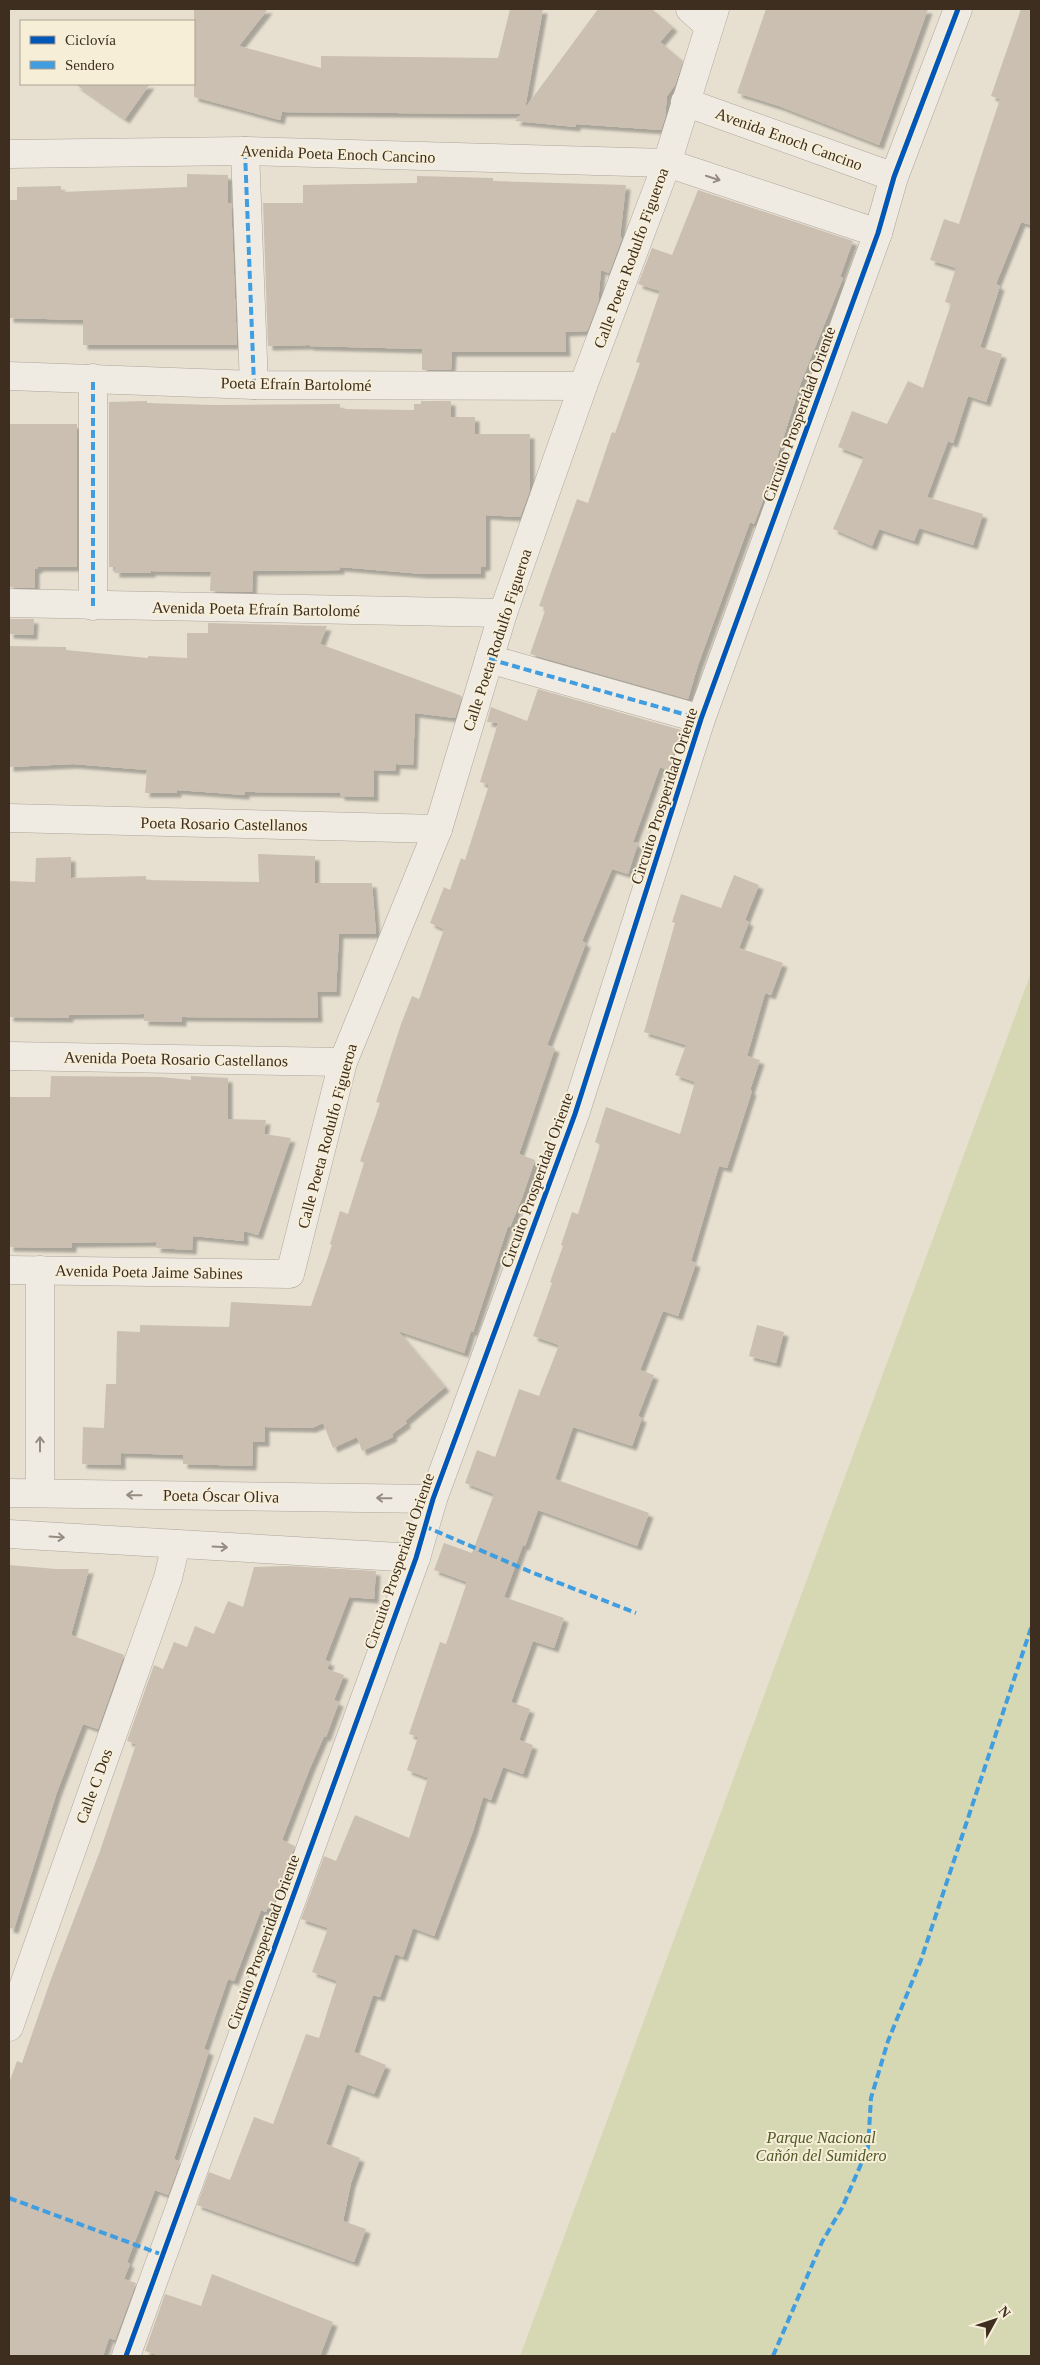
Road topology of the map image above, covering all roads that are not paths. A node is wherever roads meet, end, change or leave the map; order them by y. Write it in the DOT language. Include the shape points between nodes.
graph roads {
  1 [pos="958,9"];
  2 [pos="704,15"];
  3 [pos="685,102"];
  4 [pos="245,151"];
  5 [pos="9,154"];
  6 [pos="667,163"];
  7 [pos="894,177"];
  8 [pos="878,233"];
  9 [pos="9,376"];
  10 [pos="94,378"];
  11 [pos="254,385"];
  12 [pos="583,386"];
  13 [pos="9,603"];
  14 [pos="93,606"];
  15 [pos="503,613"];
  16 [pos="489,659"];
  17 [pos="701,719"];
  18 [pos="9,818"];
  19 [pos="438,829"];
  20 [pos="9,1056"];
  21 [pos="344,1062"];
  22 [pos="9,1270"];
  23 [pos="40,1270"];
  24 [pos="290,1274"];
  25 [pos="9,1493"];
  26 [pos="40,1493"];
  27 [pos="433,1499"];
  28 [pos="9,1534"];
  29 [pos="176,1544"];
  30 [pos="416,1558"];
  31 [pos="9,2027"];
  32 [pos="126,2356"];
  1 -- 7 [label="street, Circuito Prosperidad Oriente"];
  2 -- 3 [label="street, Calle Poeta Rodulfo Figueroa"];
  3 -- 6 [label="street, Calle Poeta Rodulfo Figueroa"];
  3 -- 7 [label="street, Avenida Enoch Cancino"];
  4 -- 5 [label="street, Avenida Poeta Enoch Cancino"];
  4 -- 6 [label="street, Avenida Poeta Enoch Cancino"];
  4 -- 11 [label="street"];
  6 -- 8 [label="street, one-way"];
  6 -- 12 [label="street, Calle Poeta Rodulfo Figueroa"];
  7 -- 8 [label="street, Circuito Prosperidad Oriente"];
  8 -- 17 [label="street, Circuito Prosperidad Oriente"];
  9 -- 10 [label="street, Poeta Efraín Bartolomé"];
  10 -- 11 [label="street, Poeta Efraín Bartolomé"];
  10 -- 14 [label="street"];
  11 -- 12 [label="street, Poeta Efraín Bartolomé"];
  12 -- 15 [label="street, Calle Poeta Rodulfo Figueroa"];
  13 -- 14 [label="street, Avenida Poeta Efraín Bartolomé"];
  14 -- 15 [label="street, Avenida Poeta Efraín Bartolomé"];
  15 -- 16 [label="street, Calle Poeta Rodulfo Figueroa"];
  16 -- 17 [label="street"];
  16 -- 19 [label="street, Calle Poeta Rodulfo Figueroa"];
  17 -- 27 [label="street, Circuito Prosperidad Oriente" via="575,1114"];
  18 -- 19 [label="street, Poeta Rosario Castellanos"];
  19 -- 21 [label="street, Calle Poeta Rodulfo Figueroa"];
  20 -- 21 [label="street, Avenida Poeta Rosario Castellanos"];
  21 -- 24 [label="street, Calle Poeta Rodulfo Figueroa"];
  22 -- 23 [label="street, Avenida Poeta Jaime Sabines"];
  23 -- 24 [label="street, Avenida Poeta Jaime Sabines"];
  26 -- 23 [label="street, one-way"];
  25 -- 26 [label="street, Poeta Óscar Oliva"];
  27 -- 26 [label="street, Poeta Óscar Oliva, one-way"];
  27 -- 30 [label="street, Circuito Prosperidad Oriente"];
  28 -- 29 [label="street, one-way"];
  29 -- 30 [label="street, one-way"];
  29 -- 31 [label="street, Calle C Dos" via="168,1578"];
  30 -- 32 [label="street, Circuito Prosperidad Oriente"];
}
